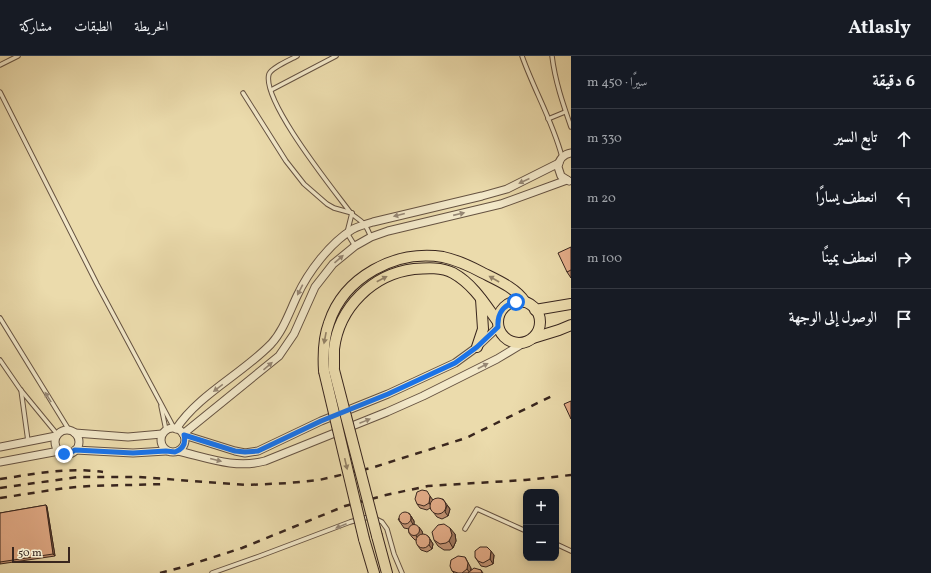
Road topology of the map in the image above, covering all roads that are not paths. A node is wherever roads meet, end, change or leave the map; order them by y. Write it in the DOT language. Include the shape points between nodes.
graph roads {
  1 [pos="18,56"];
  2 [pos="297,56"];
  3 [pos="336,56"];
  4 [pos="522,56"];
  5 [pos="552,56"];
  6 [pos="0,65"];
  7 [pos="271,90"];
  8 [pos="0,92"];
  9 [pos="243,93"];
  10 [pos="565,112"];
  11 [pos="548,119"];
  12 [pos="571,127"];
  13 [pos="571,153"];
  14 [pos="560,160"];
  15 [pos="569,180"];
  16 [pos="352,214"];
  17 [pos="365,225"];
  18 [pos="347,233"];
  19 [pos="371,237"];
  20 [pos="355,246"];
  21 [pos="480,297"];
  22 [pos="525,302"];
  23 [pos="571,304"];
  24 [pos="536,310"];
  25 [pos="0,318"];
  26 [pos="498,325"];
  27 [pos="571,325"];
  28 [pos="530,340"];
  29 [pos="477,347"];
  30 [pos="0,360"];
  31 [pos="20,389"];
  32 [pos="160,401"];
  33 [pos="175,428"];
  34 [pos="72,431"];
  35 [pos="164,432"];
  36 [pos="183,434"];
  37 [pos="56,435"];
  38 [pos="28,442"];
  39 [pos="0,447"];
  40 [pos="75,450"];
  41 [pos="59,451"];
  42 [pos="166,451"];
  43 [pos="178,451"];
  44 [pos="0,462"];
  45 [pos="465,529"];
  46 [pos="523,530"];
  47 [pos="559,545"];
  48 [pos="571,551"];
  49 [pos="212,573"];
  50 [pos="374,573"];
  51 [pos="387,573"];
  52 [pos="402,573"];
  1 -- 6 [label="lane"];
  2 -- 7 [label="lane" via="270,72"];
  3 -- 7 [label="lane"];
  4 -- 11 [label="lane"];
  5 -- 10 [label="lane"];
  7 -- 16 [label="lane" via="277,105 316,167"];
  8 -- 32 [label="lane" via="96,284"];
  9 -- 16 [label="lane" via="304,184 327,204"];
  10 -- 11 [label="lane"];
  10 -- 12 [label="lane"];
  11 -- 14 [label="lane" via="556,137"];
  13 -- 14 [label="street"];
  14 -- 15 [label="street" via="560,173"];
  14 -- 17 [label="street, one-way" via="507,188"];
  19 -- 15 [label="street, one-way" via="501,204"];
  16 -- 17 [label="lane"];
  16 -- 18 [label="lane"];
  17 -- 18 [label="street"];
  17 -- 19 [label="lane"];
  18 -- 20 [label="lane"];
  18 -- 33 [label="street, one-way" via="306,277 282,328 272,343 247,366 196,405"];
  19 -- 20 [label="street"];
  36 -- 20 [label="street, one-way" via="279,356 294,334 315,287 333,264"];
  21 -- 26 [label="main road"];
  21 -- 29 [label="main road" via="483,329"];
  51 -- 21 [label="main road, one-way, bridge" via="334,370 334,349 343,318 364,292 378,281 406,270 422,268 451,272 460,277"];
  22 -- 24 [label="main road"];
  22 -- 26 [label="main road" via="516,302 505,307 500,314"];
  22 -- 50 [label="main road, one-way, bridge" via="510,288 482,272 443,257 424,256 387,263 373,270 358,280 337,304 324,339 324,371"];
  23 -- 24 [label="main road"];
  24 -- 28 [label="main road" via="540,324 538,331"];
  34 -- 25 [label="lane, one-way"];
  26 -- 28 [label="main road" via="503,336 512,342"];
  26 -- 29 [label="street"];
  27 -- 28 [label="main road"];
  43 -- 28 [label="street, one-way" via="231,464 246,465 265,461 416,400"];
  29 -- 36 [label="street" via="455,363 258,451 235,451"];
  30 -- 31 [label="lane"];
  31 -- 37 [label="lane"];
  31 -- 38 [label="lane"];
  32 -- 33 [label="lane"];
  32 -- 35 [label="lane"];
  33 -- 35 [label="street"];
  33 -- 36 [label="street"];
  34 -- 35 [label="street" via="128,436"];
  34 -- 37 [label="street" via="61,431"];
  34 -- 40 [label="street" via="78,436 79,444"];
  35 -- 42 [label="street" via="161,444"];
  36 -- 43 [label="street" via="184,444"];
  37 -- 38 [label="street"];
  37 -- 41 [label="street" via="55,443"];
  38 -- 39 [label="street"];
  40 -- 41 [label="street" via="68,454"];
  40 -- 42 [label="street" via="133,453"];
  41 -- 44 [label="street"];
  42 -- 43 [label="street"];
  45 -- 46 [label="lane" via="477,509"];
  47 -- 48 [label="lane"];
  52 -- 49 [label="lane, one-way" via="385,524 372,518 350,522"];
}
